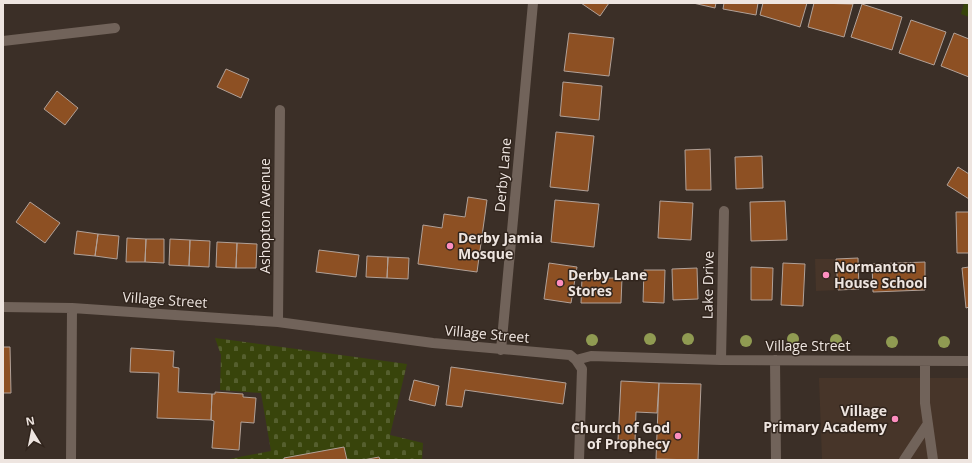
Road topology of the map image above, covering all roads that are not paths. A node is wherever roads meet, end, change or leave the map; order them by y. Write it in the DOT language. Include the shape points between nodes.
graph roads {
  1 [pos="533,3"];
  2 [pos="115,28"];
  3 [pos="3,41"];
  4 [pos="280,110"];
  5 [pos="724,211"];
  6 [pos="3,307"];
  7 [pos="72,308"];
  8 [pos="278,322"];
  9 [pos="501,350"];
  10 [pos="576,360"];
  11 [pos="721,360"];
  12 [pos="775,360"];
  13 [pos="925,361"];
  14 [pos="969,361"];
  15 [pos="927,425"];
  16 [pos="72,460"];
  17 [pos="579,460"];
  18 [pos="776,460"];
  19 [pos="904,460"];
  20 [pos="933,460"];
  1 -- 9 [label="street, Derby Lane"];
  2 -- 3 [label="street"];
  4 -- 8 [label="street, Ashopton Avenue"];
  5 -- 11 [label="street, Lake Drive"];
  6 -- 7 [label="street, Village Street"];
  7 -- 8 [label="street, Village Street"];
  7 -- 16 [label="street"];
  8 -- 9 [label="street, Village Street"];
  9 -- 10 [label="street, Village Street" via="570,355"];
  10 -- 11 [label="street, Village Street" via="590,356"];
  10 -- 17 [label="street" via="582,369"];
  11 -- 12 [label="street, Village Street"];
  12 -- 13 [label="street, Village Street"];
  12 -- 18 [label="street"];
  13 -- 14 [label="street, Village Street"];
  13 -- 15 [label="street"];
  15 -- 19 [label="street"];
  15 -- 20 [label="street"];
}
